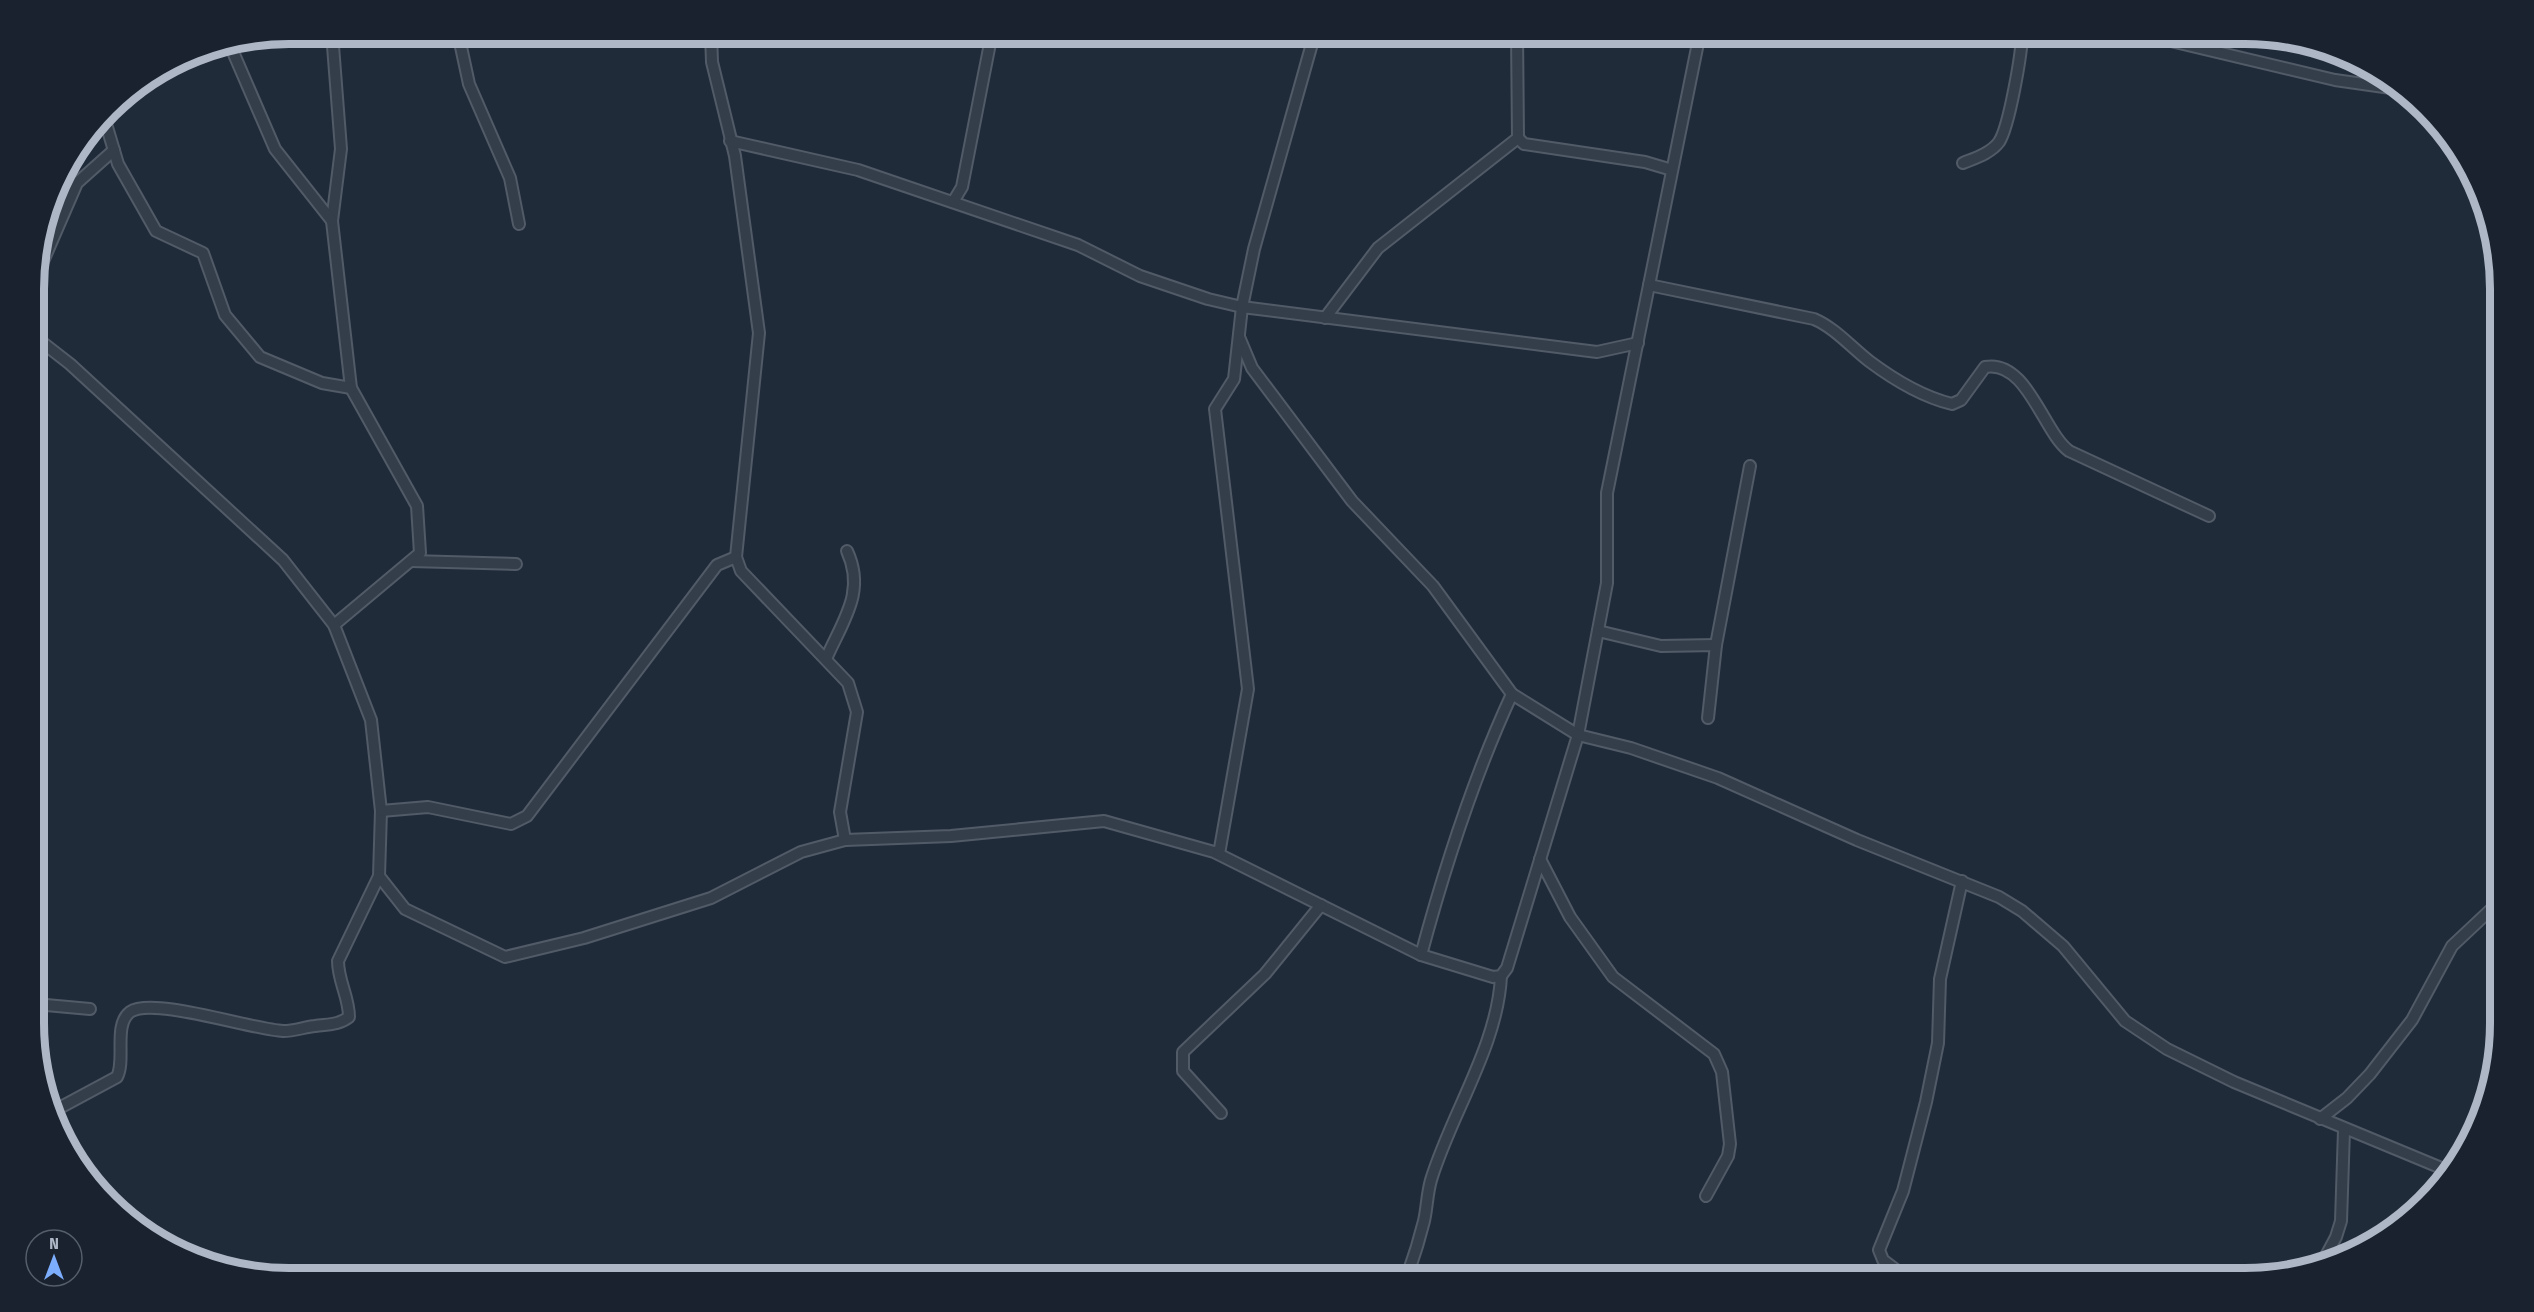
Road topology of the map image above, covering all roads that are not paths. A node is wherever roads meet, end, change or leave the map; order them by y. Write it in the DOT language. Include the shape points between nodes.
graph roads {
  1 [pos="333,44"];
  2 [pos="460,44"];
  3 [pos="711,44"];
  4 [pos="990,44"];
  5 [pos="1312,44"];
  6 [pos="1517,44"];
  7 [pos="1698,44"];
  8 [pos="2022,44"];
  9 [pos="2195,44"];
  10 [pos="232,50"];
  11 [pos="2385,87"];
  12 [pos="106,125"];
  13 [pos="1518,138"];
  14 [pos="730,141"];
  15 [pos="114,150"];
  16 [pos="1963,163"];
  17 [pos="1672,170"];
  18 [pos="953,202"];
  19 [pos="332,221"];
  20 [pos="519,224"];
  21 [pos="46,253"];
  22 [pos="1649,285"];
  23 [pos="1242,307"];
  24 [pos="1325,318"];
  25 [pos="1239,337"];
  26 [pos="1638,343"];
  27 [pos="44,344"];
  28 [pos="351,388"];
  29 [pos="1750,466"];
  30 [pos="2209,516"];
  31 [pos="847,551"];
  32 [pos="736,557"];
  33 [pos="411,561"];
  34 [pos="516,564"];
  35 [pos="334,625"];
  36 [pos="1598,631"];
  37 [pos="1716,645"];
  38 [pos="826,659"];
  39 [pos="1512,694"];
  40 [pos="1708,718"];
  41 [pos="1578,735"];
  42 [pos="381,811"];
  43 [pos="844,840"];
  44 [pos="1219,854"];
  45 [pos="1540,859"];
  46 [pos="380,876"];
  47 [pos="1962,881"];
  48 [pos="1321,905"];
  49 [pos="2490,910"];
  50 [pos="1421,956"];
  51 [pos="1501,975"];
  52 [pos="44,1005"];
  53 [pos="90,1009"];
  54 [pos="59,1108"];
  55 [pos="1221,1113"];
  56 [pos="2320,1119"];
  57 [pos="2344,1130"];
  58 [pos="2443,1169"];
  59 [pos="1706,1196"];
  60 [pos="2327,1254"];
  61 [pos="1409,1268"];
  62 [pos="1894,1268"];
  1 -- 19 [label="street" via="341,149"];
  2 -- 20 [label="street" via="469,84 510,178"];
  3 -- 14 [label="street"];
  4 -- 18 [label="street" via="962,187"];
  5 -- 23 [label="street" via="1254,249"];
  6 -- 13 [label="street"];
  7 -- 17 [label="street"];
  8 -- 16 [label="street" via="2005,129 1987,153"];
  9 -- 11 [label="street" via="2335,80"];
  10 -- 19 [label="street" via="275,148"];
  12 -- 15 [label="street"];
  13 -- 17 [label="street" via="1524,144 1645,162"];
  13 -- 24 [label="street" via="1378,248"];
  14 -- 18 [label="street" via="858,170"];
  14 -- 32 [label="street" via="759,333"];
  15 -- 21 [label="street" via="77,183"];
  15 -- 28 [label="street" via="156,231 203,254 225,315 260,357 322,383"];
  17 -- 22 [label="street"];
  18 -- 23 [label="street" via="1078,245 1140,276"];
  19 -- 28 [label="street"];
  22 -- 26 [label="street"];
  22 -- 30 [label="street" via="1814,319 1870,362 1909,386 1952,404 1961,400 1985,367 1999,367 2029,392 2058,441 2069,451"];
  23 -- 24 [label="street"];
  23 -- 25 [label="street"];
  24 -- 26 [label="street" via="1597,351"];
  25 -- 39 [label="street" via="1252,368 1352,501 1433,586"];
  25 -- 44 [label="street" via="1234,380 1215,409 1248,689"];
  26 -- 36 [label="street" via="1607,493 1607,583"];
  27 -- 35 [label="street" via="283,560"];
  28 -- 33 [label="street" via="417,506 420,553"];
  29 -- 37 [label="street"];
  31 -- 38 [label="street" via="854,567 855,590"];
  32 -- 38 [label="street" via="741,571"];
  32 -- 42 [label="street" via="717,565 527,816 512,824 428,807"];
  33 -- 34 [label="street"];
  33 -- 35 [label="street"];
  35 -- 42 [label="street" via="371,720"];
  36 -- 37 [label="street" via="1661,646"];
  36 -- 41 [label="street"];
  37 -- 40 [label="street"];
  38 -- 43 [label="street" via="848,683 857,712 840,812"];
  39 -- 41 [label="street"];
  39 -- 50 [label="street" via="1482,758 1439,887"];
  41 -- 45 [label="street"];
  41 -- 47 [label="street" via="1631,748 1718,778 1857,840"];
  42 -- 46 [label="street"];
  43 -- 44 [label="street" via="951,836 1104,820"];
  43 -- 46 [label="street" via="801,852 711,898 584,938 505,957 405,909"];
  44 -- 48 [label="street"];
  45 -- 51 [label="street" via="1507,968"];
  45 -- 59 [label="street" via="1570,917 1613,977 1714,1053 1722,1072 1730,1144 1728,1156"];
  46 -- 54 [label="street" via="338,960 338,975 349,1003 349,1017 342,1023 286,1031 141,1008 129,1012 124,1021 117,1077"];
  47 -- 56 [label="street" via="1999,897 2044,929 2063,946 2125,1021 2140,1032 2187,1060"];
  47 -- 62 [label="street" via="1940,979 1938,1042 1926,1102 1903,1191 1879,1250 1883,1260"];
  48 -- 50 [label="street"];
  48 -- 55 [label="street" via="1265,974 1183,1052 1183,1071"];
  49 -- 56 [label="street" via="2452,946 2412,1020 2370,1074"];
  50 -- 51 [label="street" via="1493,977"];
  51 -- 61 [label="street" via="1481,1057 1431,1180"];
  52 -- 53 [label="street"];
  56 -- 57 [label="street"];
  57 -- 58 [label="street"];
  57 -- 60 [label="street" via="2341,1221"];
}
